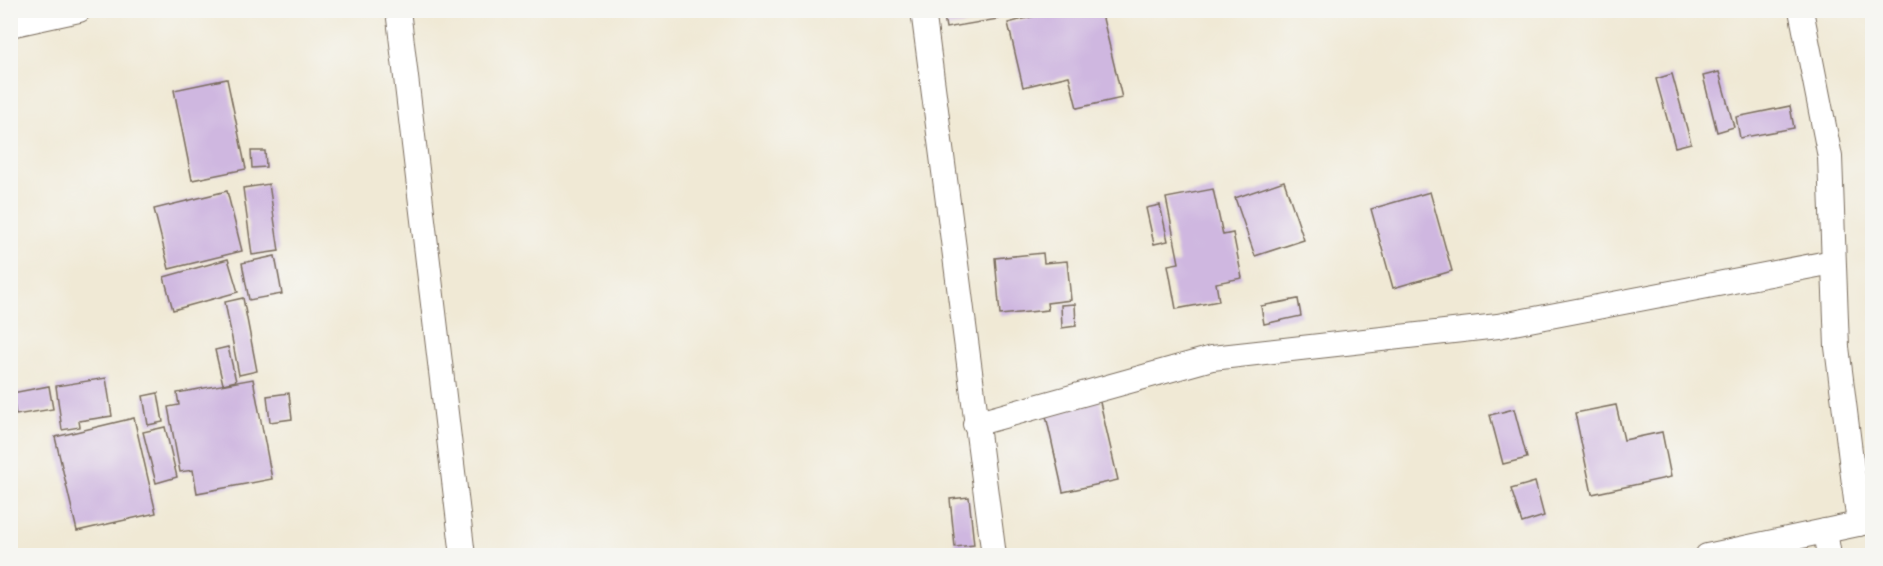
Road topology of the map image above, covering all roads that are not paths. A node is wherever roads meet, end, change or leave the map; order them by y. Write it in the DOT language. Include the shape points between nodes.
graph roads {
  1 [pos="79,10"];
  2 [pos="398,10"];
  3 [pos="923,10"];
  4 [pos="1801,10"];
  5 [pos="10,25"];
  6 [pos="1833,262"];
  7 [pos="975,424"];
  8 [pos="1866,523"];
  9 [pos="1825,531"];
  10 [pos="1759,550"];
  11 [pos="463,555"];
  12 [pos="994,555"];
  13 [pos="1707,555"];
  14 [pos="1829,555"];
  1 -- 5 [label="street"];
  2 -- 11 [label="street"];
  3 -- 7 [label="street"];
  4 -- 6 [label="street" via="1830,157"];
  6 -- 7 [label="street" via="1498,326 1212,358"];
  6 -- 8 [label="street" via="1837,347"];
  7 -- 12 [label="street"];
  8 -- 9 [label="street"];
  9 -- 10 [label="street"];
  9 -- 14 [label="street"];
  10 -- 13 [label="street"];
}
